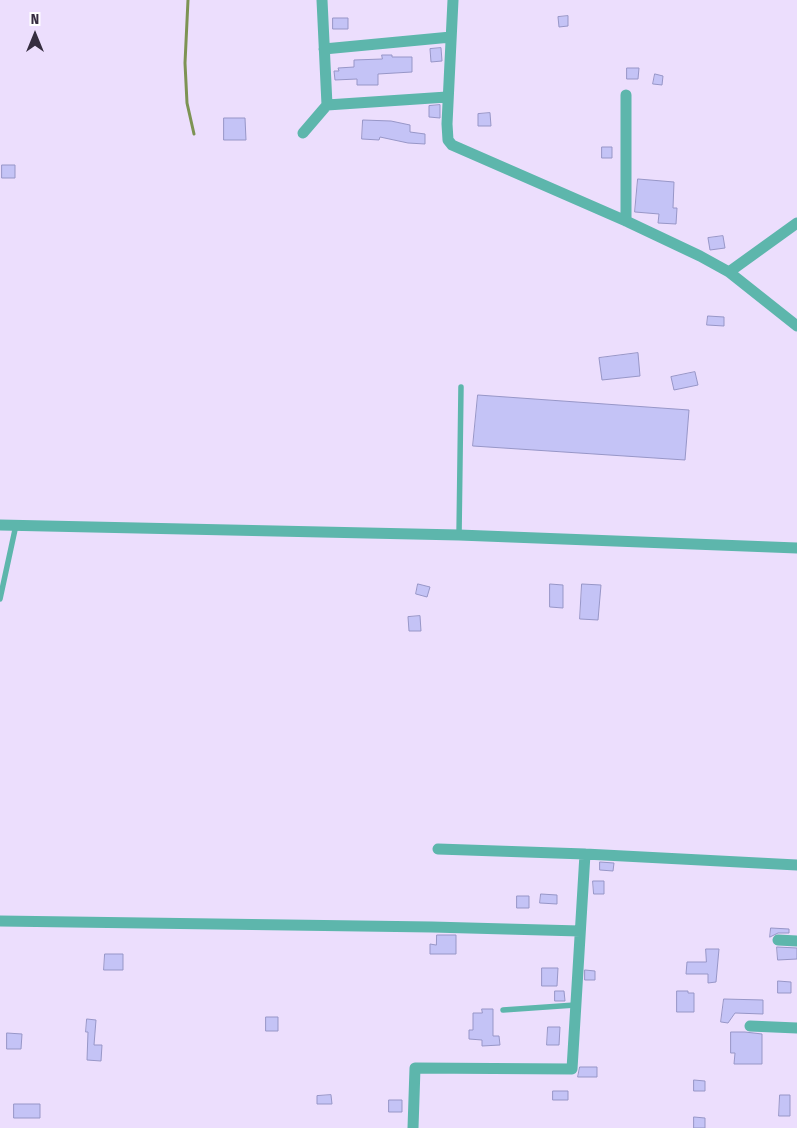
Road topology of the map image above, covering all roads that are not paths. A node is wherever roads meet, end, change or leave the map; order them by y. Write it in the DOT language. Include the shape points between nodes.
graph roads {
  1 [pos="322,0"];
  2 [pos="453,0"];
  3 [pos="451,38"];
  4 [pos="324,48"];
  5 [pos="626,95"];
  6 [pos="447,96"];
  7 [pos="327,105"];
  8 [pos="302,133"];
  9 [pos="626,221"];
  10 [pos="797,223"];
  11 [pos="729,272"];
  12 [pos="797,326"];
  13 [pos="461,387"];
  14 [pos="0,524"];
  15 [pos="16,525"];
  16 [pos="459,535"];
  17 [pos="797,548"];
  18 [pos="0,599"];
  19 [pos="438,849"];
  20 [pos="585,854"];
  21 [pos="797,865"];
  22 [pos="0,921"];
  23 [pos="580,931"];
  24 [pos="778,940"];
  25 [pos="797,941"];
  26 [pos="576,1005"];
  27 [pos="502,1010"];
  28 [pos="750,1026"];
  29 [pos="797,1028"];
  30 [pos="413,1128"];
  1 -- 4 [label="street"];
  2 -- 3 [label="street"];
  3 -- 4 [label="street"];
  3 -- 6 [label="street"];
  4 -- 7 [label="street"];
  5 -- 9 [label="street"];
  6 -- 7 [label="street"];
  6 -- 9 [label="street" via="447,133 452,145"];
  7 -- 8 [label="street"];
  9 -- 11 [label="street"];
  10 -- 11 [label="street"];
  11 -- 12 [label="street"];
  13 -- 16 [label="lane"];
  14 -- 15 [label="street"];
  15 -- 16 [label="street"];
  15 -- 18 [label="lane"];
  16 -- 17 [label="street"];
  19 -- 20 [label="street"];
  20 -- 21 [label="street"];
  20 -- 23 [label="street"];
  22 -- 23 [label="street"];
  23 -- 26 [label="street"];
  24 -- 25 [label="street"];
  26 -- 27 [label="lane"];
  26 -- 30 [label="street" via="572,1068 415,1068"];
  28 -- 29 [label="street"];
}
